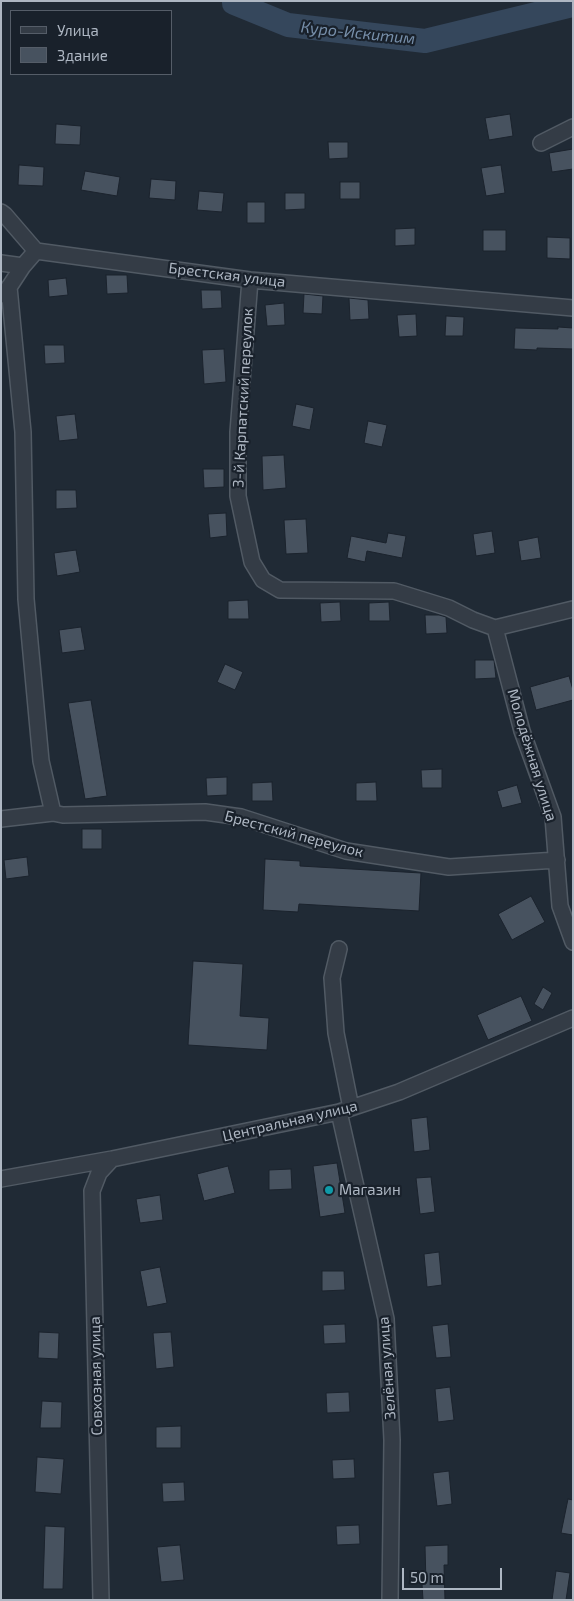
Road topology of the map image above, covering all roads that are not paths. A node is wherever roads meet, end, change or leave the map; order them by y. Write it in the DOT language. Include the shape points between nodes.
graph roads {
  1 [pos="573,127"];
  2 [pos="541,143"];
  3 [pos="1,212"];
  4 [pos="36,251"];
  5 [pos="1,263"];
  6 [pos="23,266"];
  7 [pos="250,280"];
  8 [pos="5,293"];
  9 [pos="573,308"];
  10 [pos="573,609"];
  11 [pos="494,628"];
  12 [pos="53,813"];
  13 [pos="1,819"];
  14 [pos="557,860"];
  15 [pos="573,942"];
  16 [pos="339,949"];
  17 [pos="573,1018"];
  18 [pos="345,1110"];
  19 [pos="112,1159"];
  20 [pos="1,1178"];
  21 [pos="101,1600"];
  22 [pos="390,1600"];
  1 -- 2 [label="street"];
  3 -- 4 [label="street"];
  4 -- 6 [label="street"];
  4 -- 7 [label="street, Брестская улица"];
  5 -- 6 [label="street"];
  6 -- 8 [label="street"];
  7 -- 9 [label="street, Брестская улица"];
  7 -- 11 [label="street, 3-й Карпатский переулок" via="238,432 238,496 252,562 263,580 280,590 394,591 449,608"];
  8 -- 12 [label="street" via="23,432 26,599 41,761"];
  10 -- 11 [label="street"];
  11 -- 14 [label="street, Молодёжная улица" via="522,731 553,817"];
  12 -- 13 [label="street, Брестский переулок"];
  12 -- 14 [label="street, Брестский переулок" via="205,812 241,818 346,850 450,866"];
  14 -- 15 [label="street, Молодёжная улица" via="560,906"];
  16 -- 18 [label="street, Зелёная улица" via="332,978"];
  17 -- 18 [label="street, Центральная улица" via="399,1092"];
  18 -- 19 [label="street, Центральная улица"];
  18 -- 22 [label="street, Зелёная улица" via="386,1319 392,1440"];
  19 -- 20 [label="street, Центральная улица"];
  19 -- 21 [label="street, Совхозная улица" via="99,1174 92,1191"];
}
